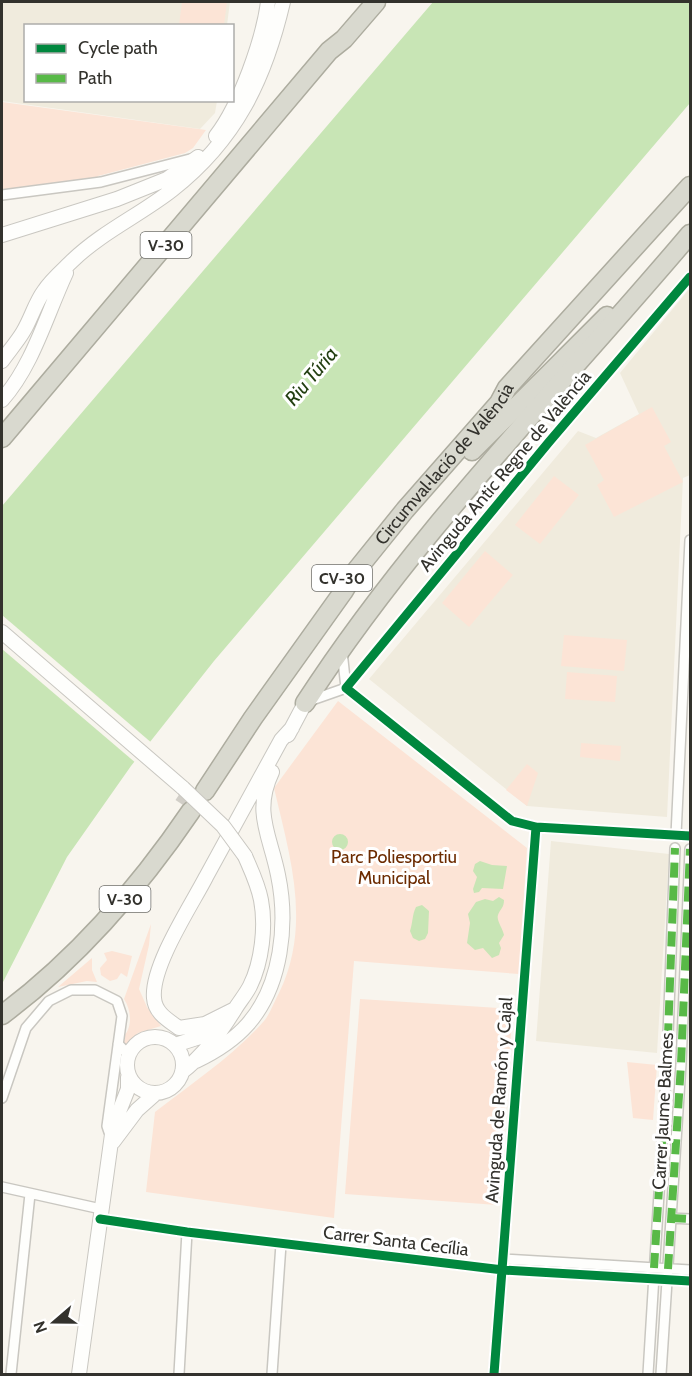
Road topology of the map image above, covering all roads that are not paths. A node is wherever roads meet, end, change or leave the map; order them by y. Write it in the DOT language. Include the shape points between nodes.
graph roads {
  1 [pos="268,2"];
  2 [pos="284,2"];
  3 [pos="361,2"];
  4 [pos="376,2"];
  5 [pos="329,51"];
  6 [pos="234,101"];
  7 [pos="234,102"];
  8 [pos="198,157"];
  9 [pos="690,186"];
  10 [pos="2,195"];
  11 [pos="690,225"];
  12 [pos="690,234"];
  13 [pos="2,236"];
  14 [pos="72,261"];
  15 [pos="690,277"];
  16 [pos="2,361"];
  17 [pos="507,388"];
  18 [pos="2,400"];
  19 [pos="2,438"];
  20 [pos="690,540"];
  21 [pos="690,564"];
  22 [pos="343,592"];
  23 [pos="2,632"];
  24 [pos="342,646"];
  25 [pos="346,688"];
  26 [pos="305,703"];
  27 [pos="292,728"];
  28 [pos="192,796"];
  29 [pos="536,827"];
  30 [pos="676,835"];
  31 [pos="690,836"];
  32 [pos="675,848"];
  33 [pos="690,849"];
  34 [pos="46,972"];
  35 [pos="2,1002"];
  36 [pos="235,1009"];
  37 [pos="2,1015"];
  38 [pos="118,1044"];
  39 [pos="175,1045"];
  40 [pos="128,1054"];
  41 [pos="196,1061"];
  42 [pos="667,1062"];
  43 [pos="686,1064"];
  44 [pos="182,1072"];
  45 [pos="128,1077"];
  46 [pos="155,1094"];
  47 [pos="2,1098"];
  48 [pos="111,1144"];
  49 [pos="2,1187"];
  50 [pos="30,1194"];
  51 [pos="101,1214"];
  52 [pos="671,1218"];
  53 [pos="690,1219"];
  54 [pos="187,1232"];
  55 [pos="281,1244"];
  56 [pos="504,1258"];
  57 [pos="654,1268"];
  58 [pos="668,1269"];
  59 [pos="503,1270"];
  60 [pos="690,1270"];
  61 [pos="654,1279"];
  62 [pos="667,1279"];
  63 [pos="690,1281"];
  64 [pos="11,1374"];
  65 [pos="79,1374"];
  66 [pos="179,1374"];
  67 [pos="272,1374"];
  68 [pos="494,1374"];
  69 [pos="648,1374"];
  70 [pos="661,1374"];
  1 -- 6 [label="main road" via="251,67"];
  2 -- 14 [label="main road" via="260,78 211,156 172,190 92,243"];
  3 -- 5 [label="highway" via="337,32"];
  4 -- 5 [label="highway, V-30"];
  5 -- 19 [label="highway, V-30"];
  7 -- 8 [label="main road" via="218,133"];
  8 -- 10 [label="street" via="101,182"];
  8 -- 13 [label="main road" via="167,179"];
  9 -- 17 [label="highway, Circumval·lació de València"];
  11 -- 22 [label="highway" via="634,289 440,484"];
  12 -- 24 [label="highway" via="401,568"];
  14 -- 16 [label="main road" via="43,291"];
  14 -- 18 [label="main road" via="28,360"];
  15 -- 25 [label="street, Avinguda Antic Regne de València"];
  17 -- 22 [label="highway, Circumval·lació de València" via="499,403 383,537"];
  17 -- 28 [label="highway, CV-30" via="439,460 351,566 249,706"];
  20 -- 21 [label="street"];
  21 -- 30 [label="street"];
  22 -- 28 [label="highway, Circumval·lació de València"];
  23 -- 28 [label="main road"];
  24 -- 25 [label="street"];
  24 -- 26 [label="highway"];
  25 -- 26 [label="street"];
  25 -- 29 [label="street" via="512,821"];
  26 -- 27 [label="main road"];
  27 -- 36 [label="main road" via="276,749 154,982 155,1006 179,1028 205,1024"];
  27 -- 41 [label="main road" via="266,784 262,804 281,898 277,964 261,1007 248,1024"];
  28 -- 34 [label="highway, CV-30" via="114,896"];
  28 -- 36 [label="main road, bridge" via="223,826 245,856 261,900 263,921 257,967"];
  29 -- 30 [label="street"];
  29 -- 56 [label="street, Avinguda de Ramón y Cajal"];
  30 -- 31 [label="street"];
  32 -- 42 [label="street, Carrer Jaume Balmes"];
  33 -- 43 [label="street, Carrer Jaume Balmes"];
  34 -- 35 [label="highway, CV-30"];
  34 -- 37 [label="highway"];
  36 -- 39 [label="main road" via="200,1037"];
  36 -- 41 [label="main road"];
  38 -- 40 [label="street"];
  38 -- 47 [label="street" via="122,1016 117,1001 95,990 71,990 49,1001 26,1028"];
  38 -- 48 [label="street" via="107,1126"];
  39 -- 40 [label="main road" via="149,1037 140,1040"];
  39 -- 44 [label="main road" via="183,1060"];
  40 -- 45 [label="main road"];
  41 -- 44 [label="main road"];
  42 -- 43 [label="street"];
  42 -- 57 [label="street, Carrer Jaume Balmes"];
  43 -- 52 [label="street, Carrer Jaume Balmes"];
  44 -- 46 [label="main road" via="177,1084"];
  45 -- 46 [label="main road" via="139,1089"];
  45 -- 48 [label="main road"];
  46 -- 48 [label="main road"];
  48 -- 51 [label="main road"];
  49 -- 50 [label="street, Carrer Santa Cecília"];
  50 -- 51 [label="street, Carrer Santa Cecília"];
  50 -- 64 [label="street"];
  51 -- 54 [label="street, Carrer Santa Cecília"];
  51 -- 65 [label="main road"];
  52 -- 53 [label="street"];
  52 -- 58 [label="street, Carrer Jaume Balmes"];
  54 -- 55 [label="street, Carrer Santa Cecília"];
  54 -- 66 [label="street"];
  55 -- 59 [label="street, Carrer Santa Cecília"];
  55 -- 67 [label="street"];
  56 -- 57 [label="street"];
  56 -- 59 [label="street, Avinguda de Ramón y Cajal"];
  57 -- 58 [label="street"];
  57 -- 61 [label="street, Carrer Jaume Balmes"];
  58 -- 60 [label="street"];
  58 -- 62 [label="street, Carrer Jaume Balmes"];
  59 -- 61 [label="street, Carrer Santa Cecília"];
  59 -- 68 [label="street, Avinguda de Ramón y Cajal"];
  61 -- 62 [label="street, Carrer Santa Cecília"];
  61 -- 69 [label="street, Carrer Jaume Balmes"];
  62 -- 63 [label="street, Carrer Santa Cecília"];
  62 -- 70 [label="street, Carrer Jaume Balmes"];
}
